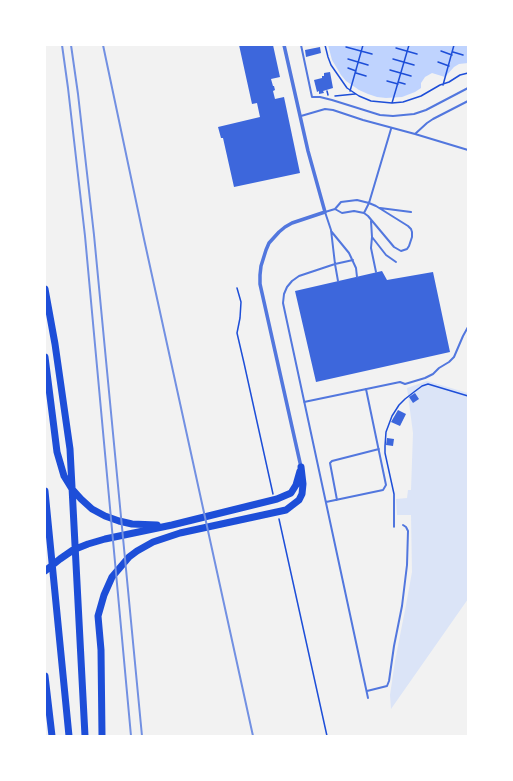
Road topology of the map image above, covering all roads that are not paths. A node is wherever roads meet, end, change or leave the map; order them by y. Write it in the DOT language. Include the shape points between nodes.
graph roads {
  1 [pos="284,45"];
  2 [pos="301,45"];
  3 [pos="468,88"];
  4 [pos="468,101"];
  5 [pos="300,116"];
  6 [pos="392,128"];
  7 [pos="415,134"];
  8 [pos="468,150"];
  9 [pos="369,203"];
  10 [pos="378,207"];
  11 [pos="335,209"];
  12 [pos="325,212"];
  13 [pos="410,212"];
  14 [pos="364,213"];
  15 [pos="371,220"];
  16 [pos="330,230"];
  17 [pos="372,236"];
  18 [pos="353,260"];
  19 [pos="396,262"];
  20 [pos="335,264"];
  21 [pos="376,272"];
  22 [pos="357,277"];
  23 [pos="338,281"];
  24 [pos="45,289"];
  25 [pos="468,327"];
  26 [pos="45,357"];
  27 [pos="366,389"];
  28 [pos="304,402"];
  29 [pos="379,449"];
  30 [pos="301,467"];
  31 [pos="45,491"];
  32 [pos="337,500"];
  33 [pos="326,502"];
  34 [pos="172,525"];
  35 [pos="403,525"];
  36 [pos="45,571"];
  37 [pos="45,676"];
  38 [pos="367,691"];
  39 [pos="368,698"];
  40 [pos="52,736"];
  41 [pos="69,736"];
  42 [pos="86,736"];
  43 [pos="102,736"];
  1 -- 5 [label="street"];
  2 -- 3 [label="lane" via="312,97 332,100 380,115 414,114"];
  4 -- 7 [label="lane" via="433,119"];
  5 -- 6 [label="lane" via="329,109"];
  5 -- 12 [label="street"];
  6 -- 7 [label="lane"];
  6 -- 9 [label="lane"];
  7 -- 8 [label="lane"];
  9 -- 10 [label="lane"];
  9 -- 11 [label="lane" via="358,200 341,202"];
  9 -- 14 [label="lane"];
  10 -- 13 [label="lane"];
  10 -- 15 [label="lane" via="411,229 409,246 404,250 394,247"];
  11 -- 12 [label="lane"];
  11 -- 14 [label="lane" via="342,213"];
  12 -- 16 [label="lane"];
  12 -- 30 [label="street" via="284,227 269,243 260,270 260,284"];
  14 -- 15 [label="lane"];
  15 -- 17 [label="lane"];
  16 -- 18 [label="lane"];
  16 -- 20 [label="lane"];
  17 -- 19 [label="lane" via="386,255"];
  17 -- 21 [label="lane" via="371,248"];
  18 -- 20 [label="lane"];
  18 -- 22 [label="lane"];
  20 -- 23 [label="lane"];
  20 -- 28 [label="lane" via="299,276 284,294 284,308"];
  24 -- 42 [label="highway" via="70,449"];
  25 -- 27 [label="lane" via="452,360 433,374 405,384 400,382"];
  26 -- 34 [label="highway" via="57,452 64,476 72,489 92,509 105,516 132,524"];
  27 -- 28 [label="lane"];
  27 -- 29 [label="lane"];
  28 -- 33 [label="lane"];
  29 -- 32 [label="lane" via="330,463"];
  29 -- 32 [label="lane" via="386,485 383,490"];
  30 -- 34 [label="highway" via="291,493 277,499"];
  30 -- 43 [label="highway" via="302,494 299,500 286,510 180,533 153,542 129,557 112,577 98,616"];
  31 -- 41 [label="highway"];
  32 -- 33 [label="lane"];
  33 -- 38 [label="lane"];
  34 -- 36 [label="highway" via="88,544 73,550"];
  35 -- 38 [label="lane" via="408,531 407,565 389,681 387,686"];
  37 -- 40 [label="highway"];
  38 -- 39 [label="lane"];
}
